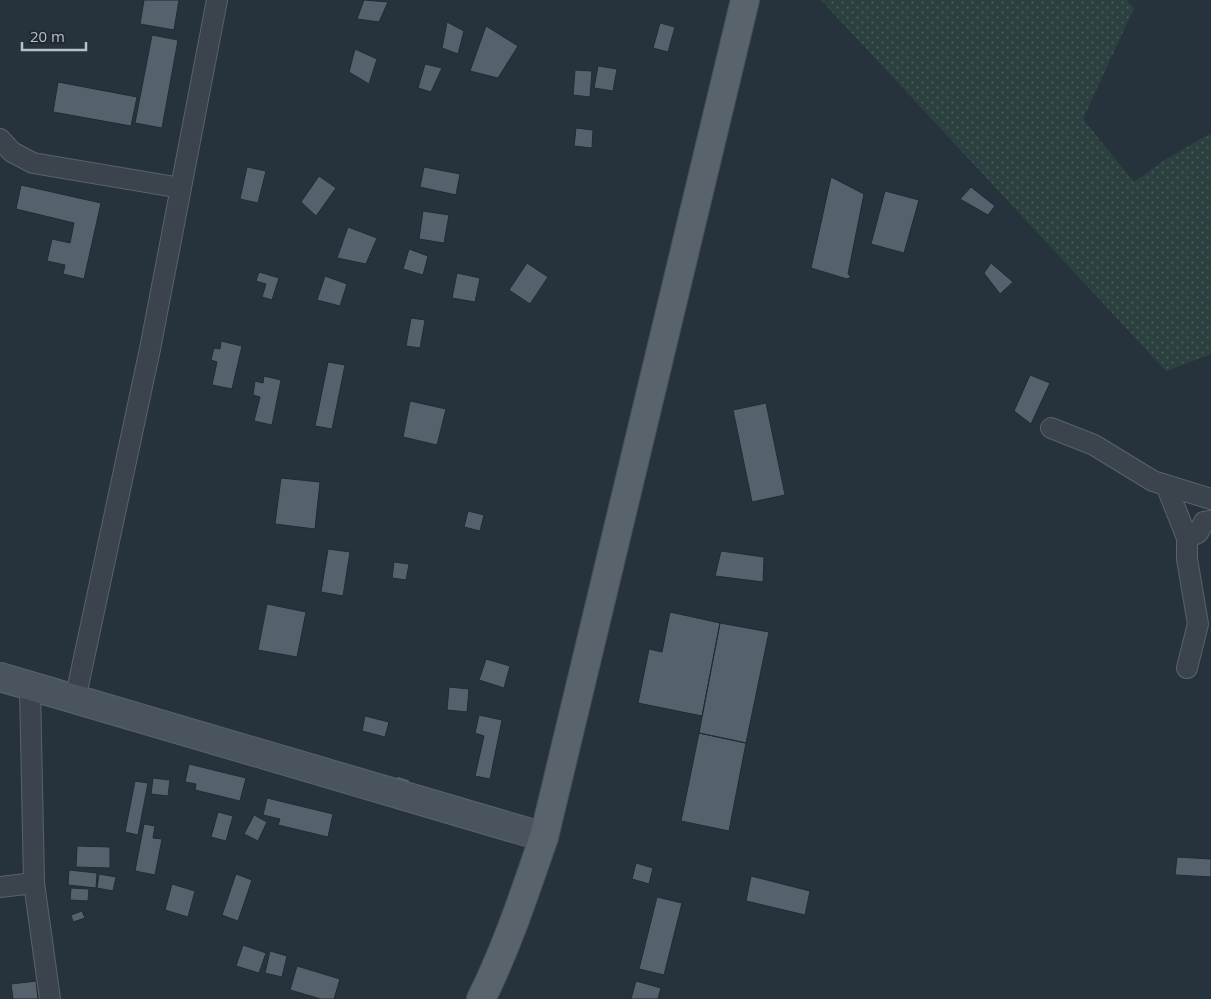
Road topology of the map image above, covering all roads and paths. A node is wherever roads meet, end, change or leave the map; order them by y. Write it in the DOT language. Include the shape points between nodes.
graph roads {
  1 [pos="216,0"];
  2 [pos="745,0"];
  3 [pos="0,139"];
  4 [pos="181,188"];
  5 [pos="1052,428"];
  6 [pos="1166,485"];
  7 [pos="1211,500"];
  8 [pos="1211,521"];
  9 [pos="1187,538"];
  10 [pos="1187,668"];
  11 [pos="0,677"];
  12 [pos="30,688"];
  13 [pos="75,700"];
  14 [pos="544,837"];
  15 [pos="34,883"];
  16 [pos="0,887"];
  17 [pos="50,999"];
  18 [pos="481,999"];
  1 -- 4 [label="street"];
  2 -- 14 [label="main road"];
  3 -- 4 [label="street" via="12,152 33,163"];
  4 -- 13 [label="street"];
  5 -- 6 [label="street" via="1094,445 1153,481"];
  6 -- 7 [label="street"];
  6 -- 9 [label="street"];
  8 -- 9 [label="street" via="1204,522 1198,533"];
  9 -- 10 [label="street" via="1187,559 1198,624"];
  11 -- 12 [label="main road"];
  12 -- 13 [label="main road"];
  12 -- 15 [label="street"];
  13 -- 14 [label="main road"];
  14 -- 18 [label="main road" via="518,914"];
  15 -- 16 [label="street"];
  15 -- 17 [label="street"];
}
